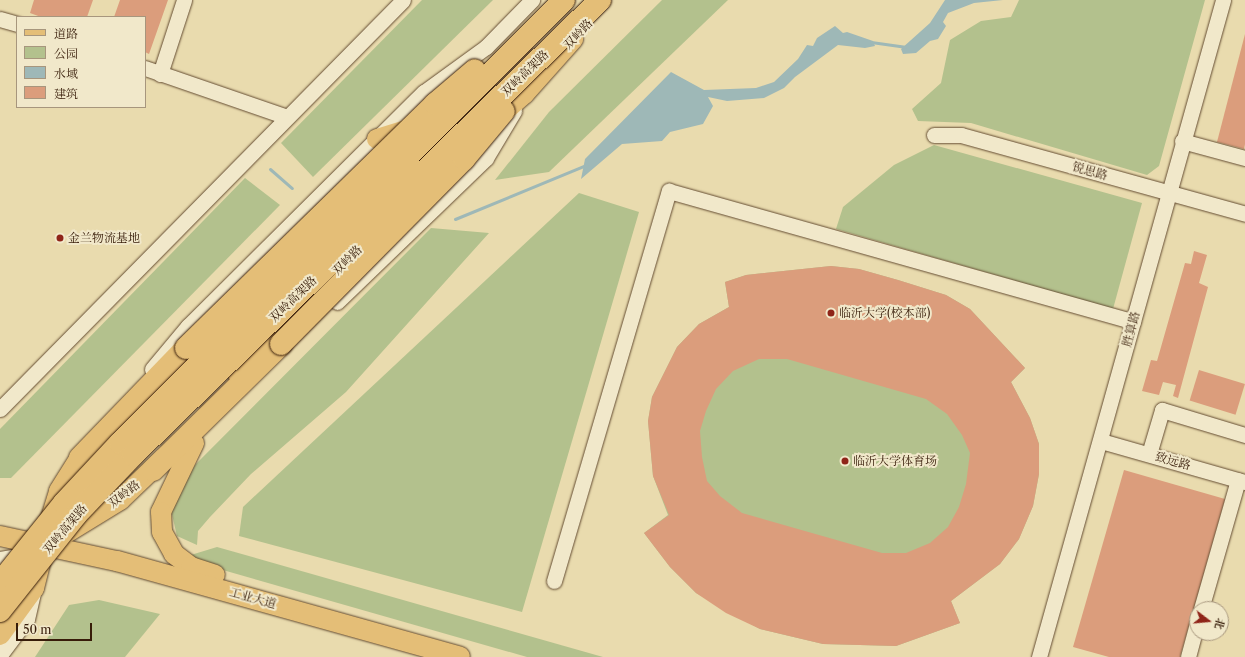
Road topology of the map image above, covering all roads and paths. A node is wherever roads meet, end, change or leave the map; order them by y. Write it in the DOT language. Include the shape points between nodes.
graph roads {
  1 [pos="184,0"];
  2 [pos="403,0"];
  3 [pos="532,0"];
  4 [pos="550,0"];
  5 [pos="559,0"];
  6 [pos="564,0"];
  7 [pos="600,0"];
  8 [pos="610,0"];
  9 [pos="1223,0"];
  10 [pos="0,19"];
  11 [pos="16,24"];
  12 [pos="575,24"];
  13 [pos="146,68"];
  14 [pos="160,74"];
  15 [pos="524,94"];
  16 [pos="287,117"];
  17 [pos="429,122"];
  18 [pos="934,136"];
  19 [pos="377,139"];
  20 [pos="1182,141"];
  21 [pos="1245,158"];
  22 [pos="1168,192"];
  23 [pos="1245,214"];
  24 [pos="1133,321"];
  25 [pos="0,409"];
  26 [pos="1245,435"];
  27 [pos="1101,441"];
  28 [pos="194,443"];
  29 [pos="1150,454"];
  30 [pos="80,458"];
  31 [pos="153,470"];
  32 [pos="1241,481"];
  33 [pos="0,524"];
  34 [pos="0,536"];
  35 [pos="44,546"];
  36 [pos="4,561"];
  37 [pos="554,581"];
  38 [pos="0,583"];
  39 [pos="34,588"];
  40 [pos="1204,601"];
  41 [pos="269,602"];
  42 [pos="0,611"];
  43 [pos="0,636"];
  44 [pos="1192,641"];
  45 [pos="0,655"];
  46 [pos="1044,656"];
  47 [pos="425,657"];
  48 [pos="460,657"];
  49 [pos="1188,657"];
  1 -- 14 [label="street"];
  2 -- 16 [label="street"];
  3 -- 19 [label="street" via="486,47 424,92"];
  4 -- 17 [label="main road"];
  5 -- 30 [label="highway, bridge" via="435,104 186,348"];
  6 -- 38 [label="highway, 双岭高架路, bridge" via="120,443 64,503"];
  7 -- 12 [label="highway, 双岭高架路, bridge"];
  8 -- 15 [label="main road, 双岭路"];
  9 -- 20 [label="street, 胜算路"];
  10 -- 11 [label="street"];
  12 -- 31 [label="highway, bridge" via="464,159"];
  12 -- 42 [label="highway, 双岭高架路, bridge" via="133,455 76,515"];
  13 -- 14 [label="street"];
  14 -- 16 [label="street"];
  15 -- 28 [label="street" via="486,158"];
  15 -- 31 [label="main road, 双岭路" via="435,171 268,340"];
  16 -- 25 [label="street"];
  17 -- 19 [label="main road"];
  17 -- 30 [label="main road" via="191,360"];
  18 -- 22 [label="street, 锐思路" via="961,135"];
  19 -- 30 [label="street" via="188,326"];
  20 -- 21 [label="street"];
  20 -- 22 [label="street, 胜算路"];
  22 -- 23 [label="street, 锐思路"];
  22 -- 24 [label="street, 胜算路"];
  24 -- 27 [label="street, 胜算路"];
  24 -- 37 [label="street" via="669,191"];
  26 -- 29 [label="street" via="1162,410"];
  27 -- 29 [label="street, 致远路"];
  27 -- 46 [label="street, 胜算路"];
  28 -- 31 [label="street"];
  28 -- 41 [label="main road" via="161,512 162,532 174,554 190,567 250,587"];
  29 -- 32 [label="street, 致远路"];
  30 -- 35 [label="main road" via="59,491"];
  31 -- 35 [label="main road, 双岭路" via="120,500"];
  32 -- 40 [label="street"];
  33 -- 35 [label="main road, 工业大道"];
  34 -- 35 [label="main road, 工业大道"];
  35 -- 36 [label="main road, 双岭路"];
  35 -- 39 [label="main road"];
  35 -- 41 [label="main road, 工业大道" via="117,561"];
  35 -- 47 [label="main road, 工业大道" via="110,570"];
  39 -- 43 [label="main road"];
  39 -- 45 [label="street" via="27,619"];
  41 -- 48 [label="main road, 工业大道"];
  44 -- 49 [label="street"];
}
